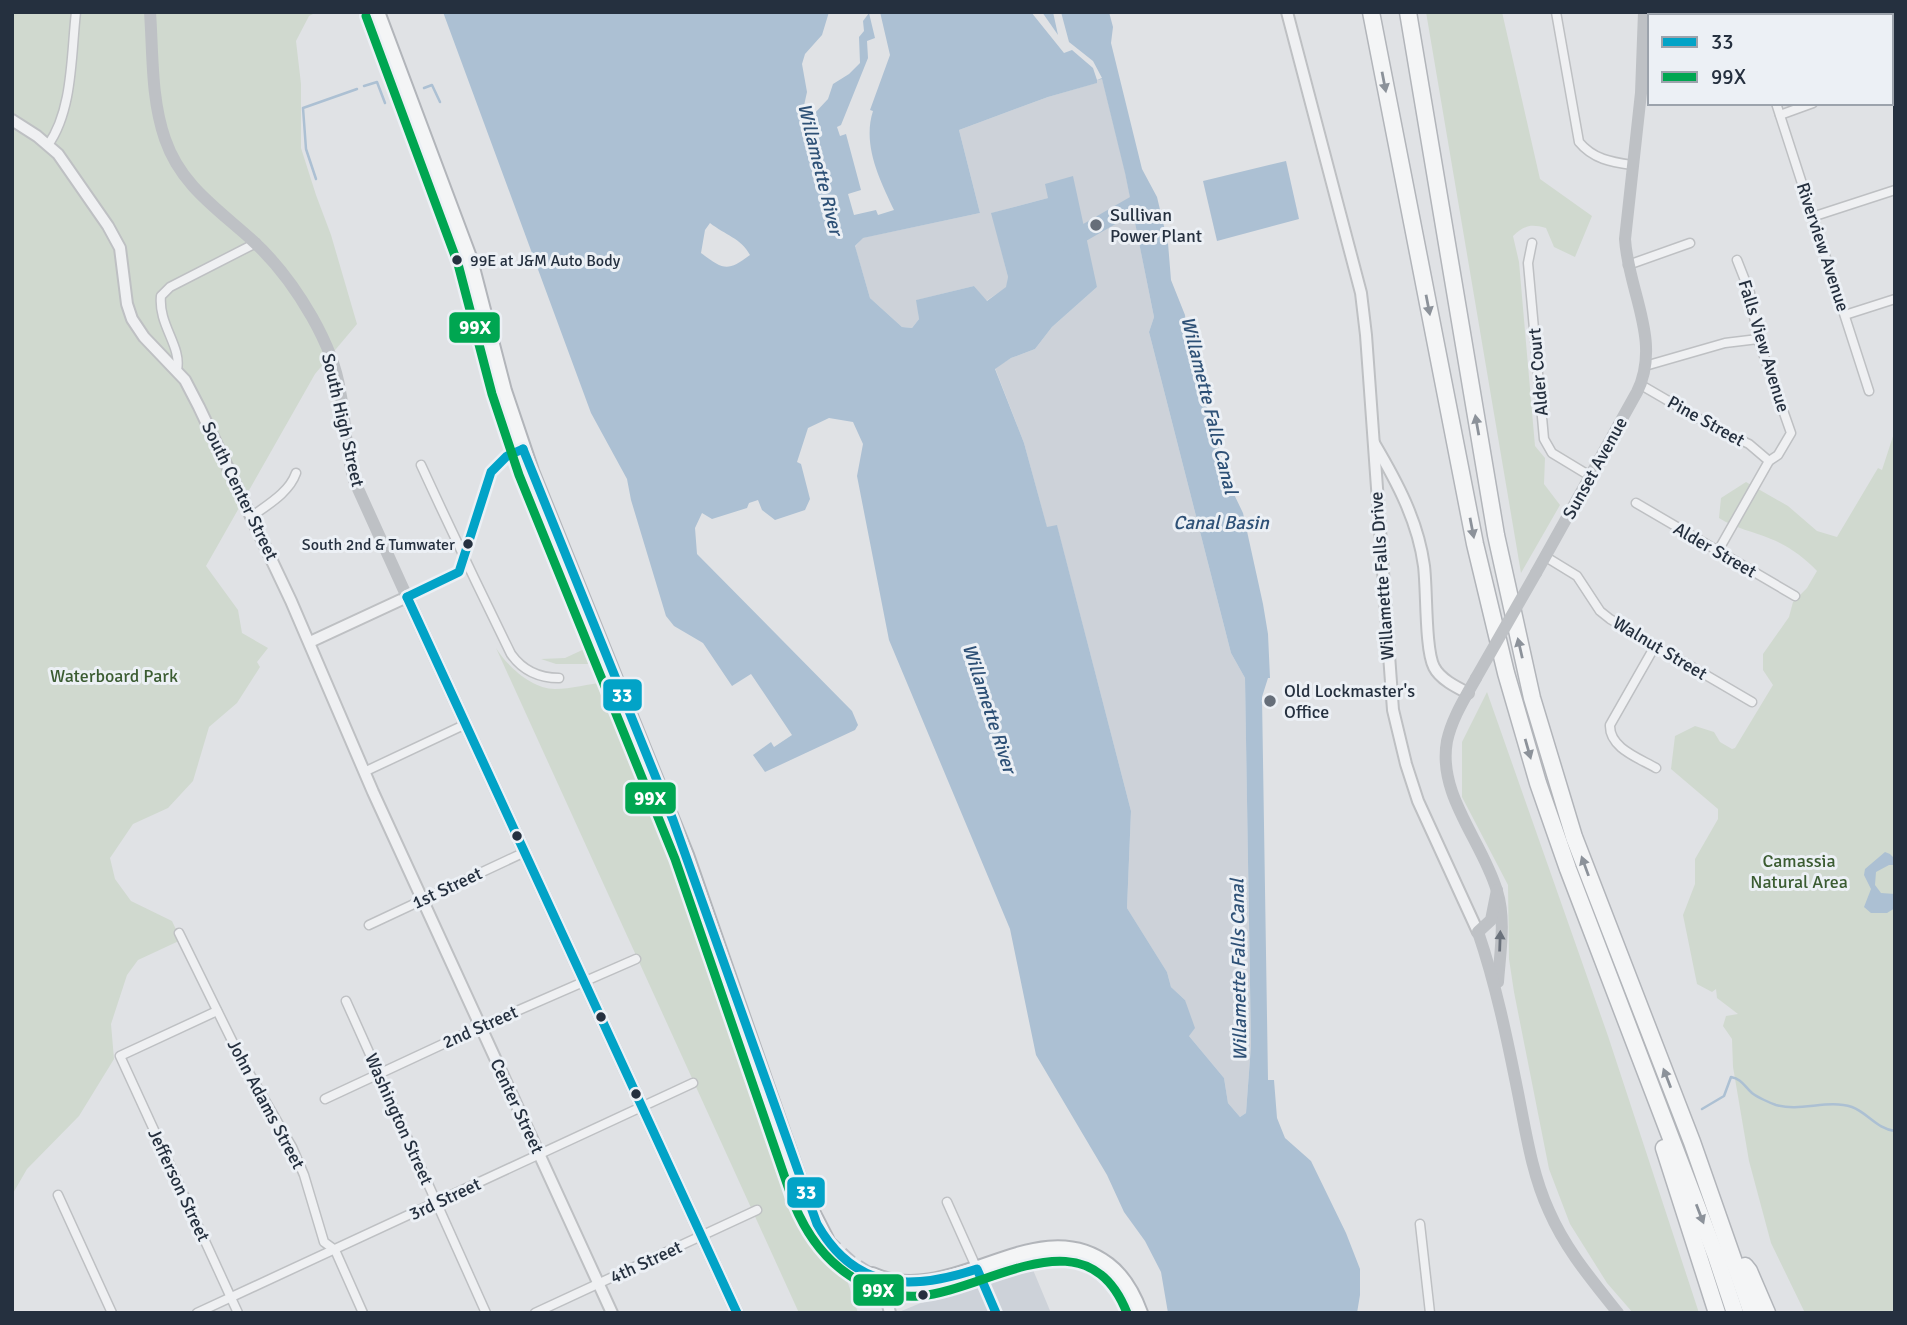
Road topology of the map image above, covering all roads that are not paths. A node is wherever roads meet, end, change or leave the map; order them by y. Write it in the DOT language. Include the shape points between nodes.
graph roads {
  1 [pos="76,12"];
  2 [pos="150,12"];
  3 [pos="377,12"];
  4 [pos="1287,12"];
  5 [pos="1371,12"];
  6 [pos="1409,12"];
  7 [pos="1556,12"];
  8 [pos="1644,12"];
  9 [pos="1777,105"];
  10 [pos="1808,105"];
  11 [pos="1780,115"];
  12 [pos="12,120"];
  13 [pos="48,145"];
  14 [pos="1632,165"];
  15 [pos="1895,191"];
  16 [pos="1812,217"];
  17 [pos="256,243"];
  18 [pos="1532,243"];
  19 [pos="1690,243"];
  20 [pos="1737,260"];
  21 [pos="1628,265"];
  22 [pos="1895,299"];
  23 [pos="1845,315"];
  24 [pos="1758,339"];
  25 [pos="1645,366"];
  26 [pos="177,370"];
  27 [pos="1641,385"];
  28 [pos="1869,391"];
  29 [pos="1373,440"];
  30 [pos="523,449"];
  31 [pos="1769,461"];
  32 [pos="421,465"];
  33 [pos="296,473"];
  34 [pos="1590,476"];
  35 [pos="1636,503"];
  36 [pos="251,517"];
  37 [pos="1718,551"];
  38 [pos="1546,557"];
  39 [pos="464,560"];
  40 [pos="1795,596"];
  41 [pos="407,597"];
  42 [pos="310,642"];
  43 [pos="1655,646"];
  44 [pos="559,678"];
  45 [pos="1468,693"];
  46 [pos="1752,702"];
  47 [pos="466,724"];
  48 [pos="1656,768"];
  49 [pos="364,772"];
  50 [pos="524,852"];
  51 [pos="1497,890"];
  52 [pos="423,899"];
  53 [pos="369,925"];
  54 [pos="1478,932"];
  55 [pos="179,933"];
  56 [pos="636,959"];
  57 [pos="584,982"];
  58 [pos="1497,993"];
  59 [pos="346,1001"];
  60 [pos="216,1011"];
  61 [pos="481,1027"];
  62 [pos="1632,1036"];
  63 [pos="379,1073"];
  64 [pos="693,1083"];
  65 [pos="325,1099"];
  66 [pos="642,1107"];
  67 [pos="539,1155"];
  68 [pos="58,1195"];
  69 [pos="437,1202"];
  70 [pos="947,1202"];
  71 [pos="757,1210"];
  72 [pos="1420,1224"];
  73 [pos="701,1236"];
  74 [pos="825,1239"];
  75 [pos="335,1250"];
  76 [pos="1732,1251"];
  77 [pos="977,1269"];
  78 [pos="877,1278"];
  79 [pos="598,1284"];
  80 [pos="231,1297"];
  81 [pos="112,1313"];
  82 [pos="197,1313"];
  83 [pos="238,1313"];
  84 [pos="363,1313"];
  85 [pos="486,1313"];
  86 [pos="535,1313"];
  87 [pos="612,1313"];
  88 [pos="737,1313"];
  89 [pos="890,1313"];
  90 [pos="996,1313"];
  91 [pos="1140,1313"];
  92 [pos="1430,1313"];
  93 [pos="1618,1313"];
  94 [pos="1717,1313"];
  95 [pos="1735,1313"];
  96 [pos="1752,1313"];
  97 [pos="1766,1313"];
  1 -- 13 [label="street" via="65,113"];
  2 -- 17 [label="main road, South High Street" via="157,105 173,158 198,194"];
  3 -- 30 [label="highway" via="466,247"];
  4 -- 29 [label="street, Willamette Falls Drive" via="1361,293"];
  5 -- 62 [label="highway, one-way" via="1473,531 1506,673 1538,783"];
  76 -- 6 [label="highway, one-way" via="1578,848 1532,698 1496,535"];
  7 -- 14 [label="street" via="1579,142 1600,159"];
  8 -- 14 [label="main road, Sunset Avenue"];
  9 -- 11 [label="street, Riverview Avenue"];
  10 -- 11 [label="street"];
  11 -- 16 [label="street, Riverview Avenue"];
  12 -- 13 [label="street, South Center Street"];
  13 -- 26 [label="street, South Center Street" via="118,244 127,304 135,325"];
  14 -- 21 [label="main road, Sunset Avenue" via="1625,239"];
  15 -- 16 [label="street"];
  16 -- 23 [label="street, Riverview Avenue"];
  17 -- 26 [label="street" via="170,287 162,296 162,318 178,356"];
  17 -- 41 [label="main road, South High Street" via="290,283 325,342 340,390 354,480"];
  18 -- 34 [label="street, Alder Court" via="1528,263 1544,439 1552,453"];
  19 -- 21 [label="street"];
  20 -- 24 [label="street, Falls View Avenue" via="1750,293"];
  21 -- 25 [label="main road, Sunset Avenue" via="1644,323"];
  22 -- 23 [label="street"];
  23 -- 28 [label="street, Riverview Avenue"];
  24 -- 25 [label="street" via="1724,343"];
  24 -- 31 [label="street, Falls View Avenue" via="1791,433"];
  25 -- 27 [label="main road, Sunset Avenue"];
  26 -- 36 [label="street, South Center Street" via="188,384"];
  27 -- 31 [label="street, Pine Street" via="1749,444"];
  27 -- 34 [label="main road, Sunset Avenue"];
  29 -- 45 [label="street" via="1418,533 1431,662 1441,676"];
  29 -- 54 [label="street, Willamette Falls Drive" via="1396,725 1418,801"];
  30 -- 39 [label="main road" via="507,456 491,472"];
  30 -- 74 [label="highway" via="673,820 806,1200"];
  31 -- 37 [label="street"];
  32 -- 39 [label="street"];
  33 -- 36 [label="street" via="281,495"];
  34 -- 38 [label="main road, Sunset Avenue"];
  35 -- 37 [label="street, Alder Street"];
  36 -- 42 [label="street, South Center Street"];
  37 -- 40 [label="street, Alder Street"];
  38 -- 43 [label="street, Walnut Street" via="1577,576 1600,611"];
  38 -- 45 [label="main road, Sunset Avenue, bridge"];
  39 -- 41 [label="main road" via="454,576"];
  39 -- 44 [label="street" via="516,660 533,673"];
  41 -- 42 [label="street"];
  41 -- 47 [label="street, South High Street"];
  42 -- 49 [label="street, South Center Street"];
  43 -- 46 [label="street, Walnut Street"];
  43 -- 48 [label="street" via="1609,725 1616,744"];
  45 -- 51 [label="main road, Sunset Avenue" via="1447,742 1447,775"];
  47 -- 49 [label="street"];
  47 -- 50 [label="street, South High Street"];
  49 -- 52 [label="street, South Center Street"];
  50 -- 52 [label="street, 1st Street"];
  50 -- 57 [label="street, South High Street"];
  51 -- 54 [label="main road" via="1491,920"];
  58 -- 51 [label="main road, Sunset Avenue, one-way" via="1501,919"];
  52 -- 53 [label="street, 1st Street"];
  52 -- 61 [label="street, Center Street"];
  54 -- 58 [label="main road, Willamette Falls Drive"];
  55 -- 60 [label="street, John Adams Street"];
  56 -- 57 [label="street, 2nd Street"];
  57 -- 61 [label="street, 2nd Street"];
  57 -- 66 [label="street, South High Street"];
  58 -- 93 [label="main road, Willamette Falls Drive" via="1544,1199 1569,1249"];
  59 -- 63 [label="street, Washington Street"];
  60 -- 75 [label="street, John Adams Street" via="292,1147 324,1241"];
  60 -- 80 [label="street, Jefferson Street" via="120,1056"];
  61 -- 63 [label="street, 2nd Street"];
  61 -- 67 [label="street, Center Street"];
  62 -- 94 [label="highway"];
  62 -- 95 [label="highway, one-way"];
  63 -- 65 [label="street, 2nd Street"];
  63 -- 69 [label="street, Washington Street"];
  64 -- 66 [label="street, 3rd Street"];
  66 -- 67 [label="street, 3rd Street"];
  66 -- 73 [label="street, South High Street"];
  67 -- 69 [label="street, 3rd Street"];
  67 -- 79 [label="street, Center Street"];
  68 -- 81 [label="street"];
  69 -- 75 [label="street, 3rd Street"];
  69 -- 85 [label="street, Washington Street"];
  70 -- 77 [label="street"];
  71 -- 73 [label="street, 4th Street"];
  72 -- 92 [label="street"];
  73 -- 79 [label="street, 4th Street"];
  73 -- 88 [label="street, South High Street"];
  75 -- 80 [label="street, 3rd Street"];
  75 -- 84 [label="street, John Adams Street"];
  76 -- 96 [label="highway"];
  76 -- 97 [label="highway" via="1749,1271"];
  77 -- 78 [label="highway" via="927,1283"];
  77 -- 90 [label="main road"];
  77 -- 91 [label="highway" via="1040,1250 1079,1250 1114,1270 1128,1286"];
  78 -- 89 [label="street"];
  79 -- 86 [label="street, 4th Street"];
  79 -- 87 [label="street, Center Street"];
  80 -- 82 [label="street, 3rd Street"];
  80 -- 83 [label="street, Jefferson Street"];
}
